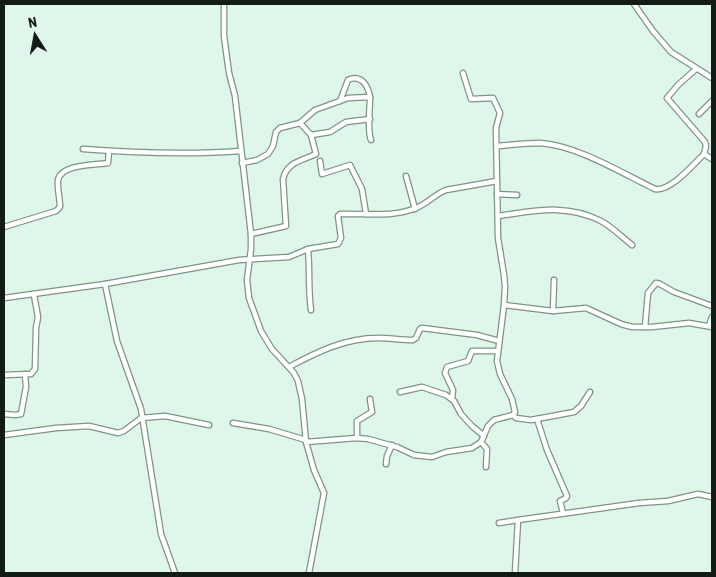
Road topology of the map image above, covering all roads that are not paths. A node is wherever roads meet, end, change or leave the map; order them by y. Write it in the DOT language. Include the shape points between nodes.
graph roads {
  1 [pos="224,4"];
  2 [pos="634,4"];
  3 [pos="696,69"];
  4 [pos="463,73"];
  5 [pos="712,78"];
  6 [pos="370,97"];
  7 [pos="340,101"];
  8 [pos="712,101"];
  9 [pos="699,114"];
  10 [pos="370,119"];
  11 [pos="300,123"];
  12 [pos="311,135"];
  13 [pos="371,140"];
  14 [pos="497,146"];
  15 [pos="83,149"];
  16 [pos="109,151"];
  17 [pos="240,151"];
  18 [pos="704,154"];
  19 [pos="712,159"];
  20 [pos="320,161"];
  21 [pos="242,163"];
  22 [pos="406,176"];
  23 [pos="497,181"];
  24 [pos="497,194"];
  25 [pos="517,195"];
  26 [pos="415,209"];
  27 [pos="366,214"];
  28 [pos="498,216"];
  29 [pos="4,227"];
  30 [pos="251,234"];
  31 [pos="632,245"];
  32 [pos="308,249"];
  33 [pos="250,259"];
  34 [pos="554,280"];
  35 [pos="105,284"];
  36 [pos="34,295"];
  37 [pos="4,298"];
  38 [pos="504,306"];
  39 [pos="712,306"];
  40 [pos="311,310"];
  41 [pos="553,311"];
  42 [pos="712,317"];
  43 [pos="711,326"];
  44 [pos="646,327"];
  45 [pos="499,341"];
  46 [pos="498,351"];
  47 [pos="289,368"];
  48 [pos="25,374"];
  49 [pos="4,375"];
  50 [pos="400,392"];
  51 [pos="590,392"];
  52 [pos="370,399"];
  53 [pos="452,399"];
  54 [pos="4,414"];
  55 [pos="513,415"];
  56 [pos="142,418"];
  57 [pos="537,419"];
  58 [pos="233,423"];
  59 [pos="209,425"];
  60 [pos="4,435"];
  61 [pos="484,436"];
  62 [pos="358,438"];
  63 [pos="306,441"];
  64 [pos="481,442"];
  65 [pos="392,445"];
  66 [pos="386,464"];
  67 [pos="486,467"];
  68 [pos="712,497"];
  69 [pos="563,513"];
  70 [pos="518,520"];
  71 [pos="499,523"];
  72 [pos="175,573"];
  73 [pos="309,573"];
  74 [pos="515,573"];
  1 -- 17 [label="street" via="224,36 235,96"];
  2 -- 3 [label="street" via="671,52"];
  3 -- 5 [label="street"];
  3 -- 18 [label="street" via="666,98 705,142"];
  4 -- 14 [label="street" via="471,99 494,99 500,113 496,128"];
  6 -- 7 [label="street"];
  6 -- 7 [label="street" via="366,84 358,78 351,78 345,83"];
  6 -- 10 [label="street"];
  7 -- 11 [label="street" via="315,110"];
  8 -- 9 [label="street"];
  10 -- 12 [label="street" via="346,122 330,132"];
  10 -- 13 [label="street" via="368,133"];
  11 -- 12 [label="street"];
  11 -- 21 [label="street" via="280,128 268,154"];
  12 -- 30 [label="street" via="316,154 289,165 283,179 286,226"];
  14 -- 18 [label="street" via="553,145 593,158 659,190 683,175"];
  14 -- 23 [label="street"];
  15 -- 16 [label="street"];
  16 -- 17 [label="street" via="181,154"];
  16 -- 29 [label="street" via="108,163 79,166 62,172 58,181 60,207 56,211"];
  17 -- 21 [label="street"];
  18 -- 19 [label="street"];
  20 -- 27 [label="street" via="322,174 350,165 362,188"];
  21 -- 30 [label="street"];
  22 -- 26 [label="street"];
  23 -- 24 [label="street"];
  23 -- 26 [label="street" via="440,192"];
  24 -- 25 [label="street"];
  24 -- 28 [label="street"];
  26 -- 27 [label="street"];
  27 -- 32 [label="street" via="339,214 341,238 338,244"];
  28 -- 31 [label="street" via="564,209 602,222"];
  28 -- 38 [label="street"];
  30 -- 33 [label="street"];
  32 -- 33 [label="street" via="289,257"];
  32 -- 40 [label="street"];
  33 -- 35 [label="street"];
  33 -- 47 [label="street" via="247,280 253,313 260,331"];
  34 -- 41 [label="street"];
  35 -- 36 [label="street"];
  35 -- 56 [label="street" via="117,341"];
  36 -- 37 [label="street"];
  36 -- 48 [label="street" via="38,317 35,369 32,374"];
  38 -- 41 [label="street"];
  38 -- 45 [label="street"];
  39 -- 44 [label="street" via="656,284 648,293"];
  41 -- 44 [label="street" via="586,308 626,326"];
  42 -- 43 [label="street"];
  43 -- 44 [label="street" via="689,323"];
  45 -- 46 [label="street"];
  45 -- 47 [label="street" via="422,328 413,340 357,339 313,354"];
  46 -- 53 [label="street" via="472,350 468,361 447,367 445,373"];
  46 -- 55 [label="street" via="498,368 515,407"];
  47 -- 63 [label="street" via="301,390"];
  48 -- 49 [label="street"];
  48 -- 54 [label="street" via="21,414"];
  50 -- 53 [label="street" via="422,387"];
  51 -- 57 [label="street" via="577,411"];
  52 -- 62 [label="street" via="372,412 357,421"];
  53 -- 61 [label="street" via="461,414"];
  55 -- 57 [label="street"];
  55 -- 61 [label="street" via="494,420"];
  56 -- 59 [label="street" via="165,416"];
  56 -- 60 [label="street" via="118,433 89,426"];
  56 -- 72 [label="street" via="161,534"];
  57 -- 69 [label="street" via="567,496 560,501"];
  58 -- 63 [label="street" via="269,429"];
  61 -- 64 [label="street"];
  62 -- 63 [label="street"];
  62 -- 65 [label="street"];
  63 -- 73 [label="street" via="324,494"];
  64 -- 65 [label="street" via="472,448 432,457 414,455"];
  64 -- 67 [label="street" via="486,449"];
  65 -- 66 [label="street"];
  68 -- 69 [label="street" via="698,494 668,501"];
  69 -- 70 [label="street"];
  70 -- 71 [label="street"];
  70 -- 74 [label="street"];
}
